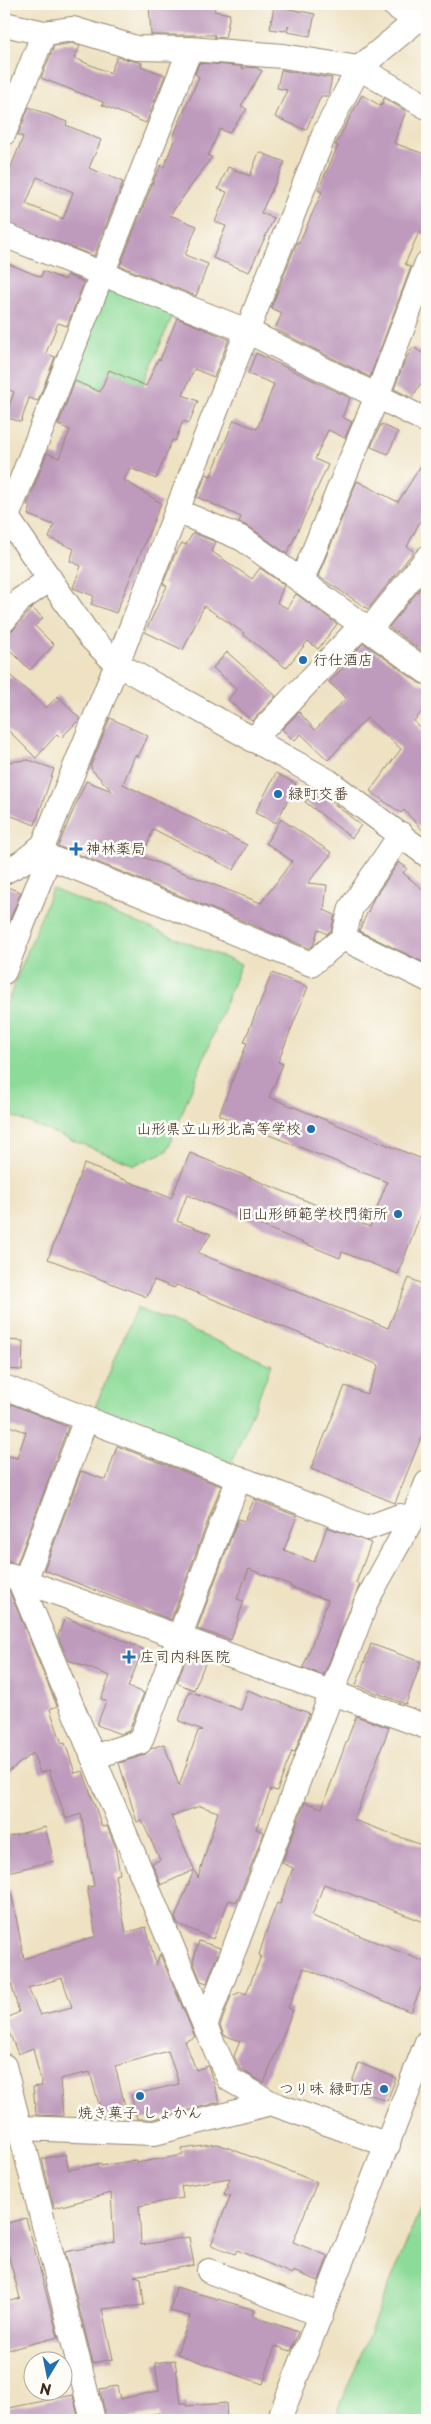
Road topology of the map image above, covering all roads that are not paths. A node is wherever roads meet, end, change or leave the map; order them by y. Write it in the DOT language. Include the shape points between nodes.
graph roads {
  1 [pos="393,4"];
  2 [pos="422,17"];
  3 [pos="4,24"];
  4 [pos="44,33"];
  5 [pos="190,49"];
  6 [pos="360,68"];
  7 [pos="427,107"];
  8 [pos="4,133"];
  9 [pos="4,235"];
  10 [pos="427,263"];
  11 [pos="104,273"];
  12 [pos="247,331"];
  13 [pos="377,396"];
  14 [pos="427,422"];
  15 [pos="177,511"];
  16 [pos="5,515"];
  17 [pos="427,558"];
  18 [pos="50,579"];
  19 [pos="302,580"];
  20 [pos="4,620"];
  21 [pos="367,627"];
  22 [pos="117,664"];
  23 [pos="427,672"];
  24 [pos="253,740"];
  25 [pos="401,834"];
  26 [pos="43,853"];
  27 [pos="427,855"];
  28 [pos="4,872"];
  29 [pos="343,938"];
  30 [pos="4,972"];
  31 [pos="427,979"];
  32 [pos="4,1387"];
  33 [pos="86,1419"];
  34 [pos="239,1478"];
  35 [pos="427,1483"];
  36 [pos="412,1520"];
  37 [pos="16,1578"];
  38 [pos="179,1638"];
  39 [pos="331,1693"];
  40 [pos="427,1727"];
  41 [pos="93,1757"];
  42 [pos="205,2026"];
  43 [pos="427,2042"];
  44 [pos="4,2066"];
  45 [pos="270,2103"];
  46 [pos="20,2128"];
  47 [pos="388,2145"];
  48 [pos="209,2271"];
  49 [pos="321,2315"];
  50 [pos="94,2420"];
  51 [pos="279,2420"];
  1 -- 2 [label="street"];
  2 -- 6 [label="street"];
  3 -- 4 [label="street"];
  4 -- 5 [label="street" via="72,29 136,48"];
  4 -- 8 [label="street"];
  5 -- 6 [label="street" via="283,56"];
  5 -- 11 [label="street"];
  6 -- 7 [label="street"];
  6 -- 12 [label="street" via="325,132"];
  9 -- 11 [label="street"];
  10 -- 13 [label="street"];
  11 -- 12 [label="street"];
  11 -- 16 [label="street"];
  12 -- 13 [label="street"];
  12 -- 15 [label="street"];
  13 -- 14 [label="street"];
  13 -- 19 [label="street"];
  15 -- 19 [label="street" via="243,538"];
  15 -- 22 [label="street"];
  16 -- 18 [label="street"];
  17 -- 21 [label="street"];
  18 -- 20 [label="street" via="20,600"];
  18 -- 22 [label="street" via="90,637"];
  19 -- 21 [label="street"];
  21 -- 23 [label="street"];
  21 -- 24 [label="street"];
  22 -- 24 [label="street"];
  22 -- 26 [label="street" via="43,846"];
  24 -- 25 [label="street" via="328,781"];
  25 -- 27 [label="street"];
  25 -- 29 [label="street" via="351,908"];
  26 -- 28 [label="street"];
  26 -- 29 [label="street" via="311,964"];
  26 -- 30 [label="street"];
  29 -- 31 [label="street"];
  32 -- 33 [label="street"];
  33 -- 34 [label="street"];
  33 -- 37 [label="street"];
  34 -- 36 [label="street" via="367,1528 400,1516"];
  34 -- 38 [label="street"];
  35 -- 36 [label="street"];
  36 -- 39 [label="street" via="367,1600"];
  37 -- 38 [label="street"];
  37 -- 41 [label="street"];
  38 -- 39 [label="street"];
  38 -- 41 [label="street" via="140,1742"];
  39 -- 40 [label="street"];
  39 -- 42 [label="street"];
  41 -- 42 [label="street"];
  42 -- 45 [label="street" via="229,2079"];
  43 -- 47 [label="street"];
  44 -- 46 [label="street"];
  45 -- 46 [label="street" via="155,2134"];
  45 -- 47 [label="street"];
  46 -- 50 [label="street"];
  47 -- 49 [label="street"];
  48 -- 49 [label="street"];
  49 -- 51 [label="street"];
}
